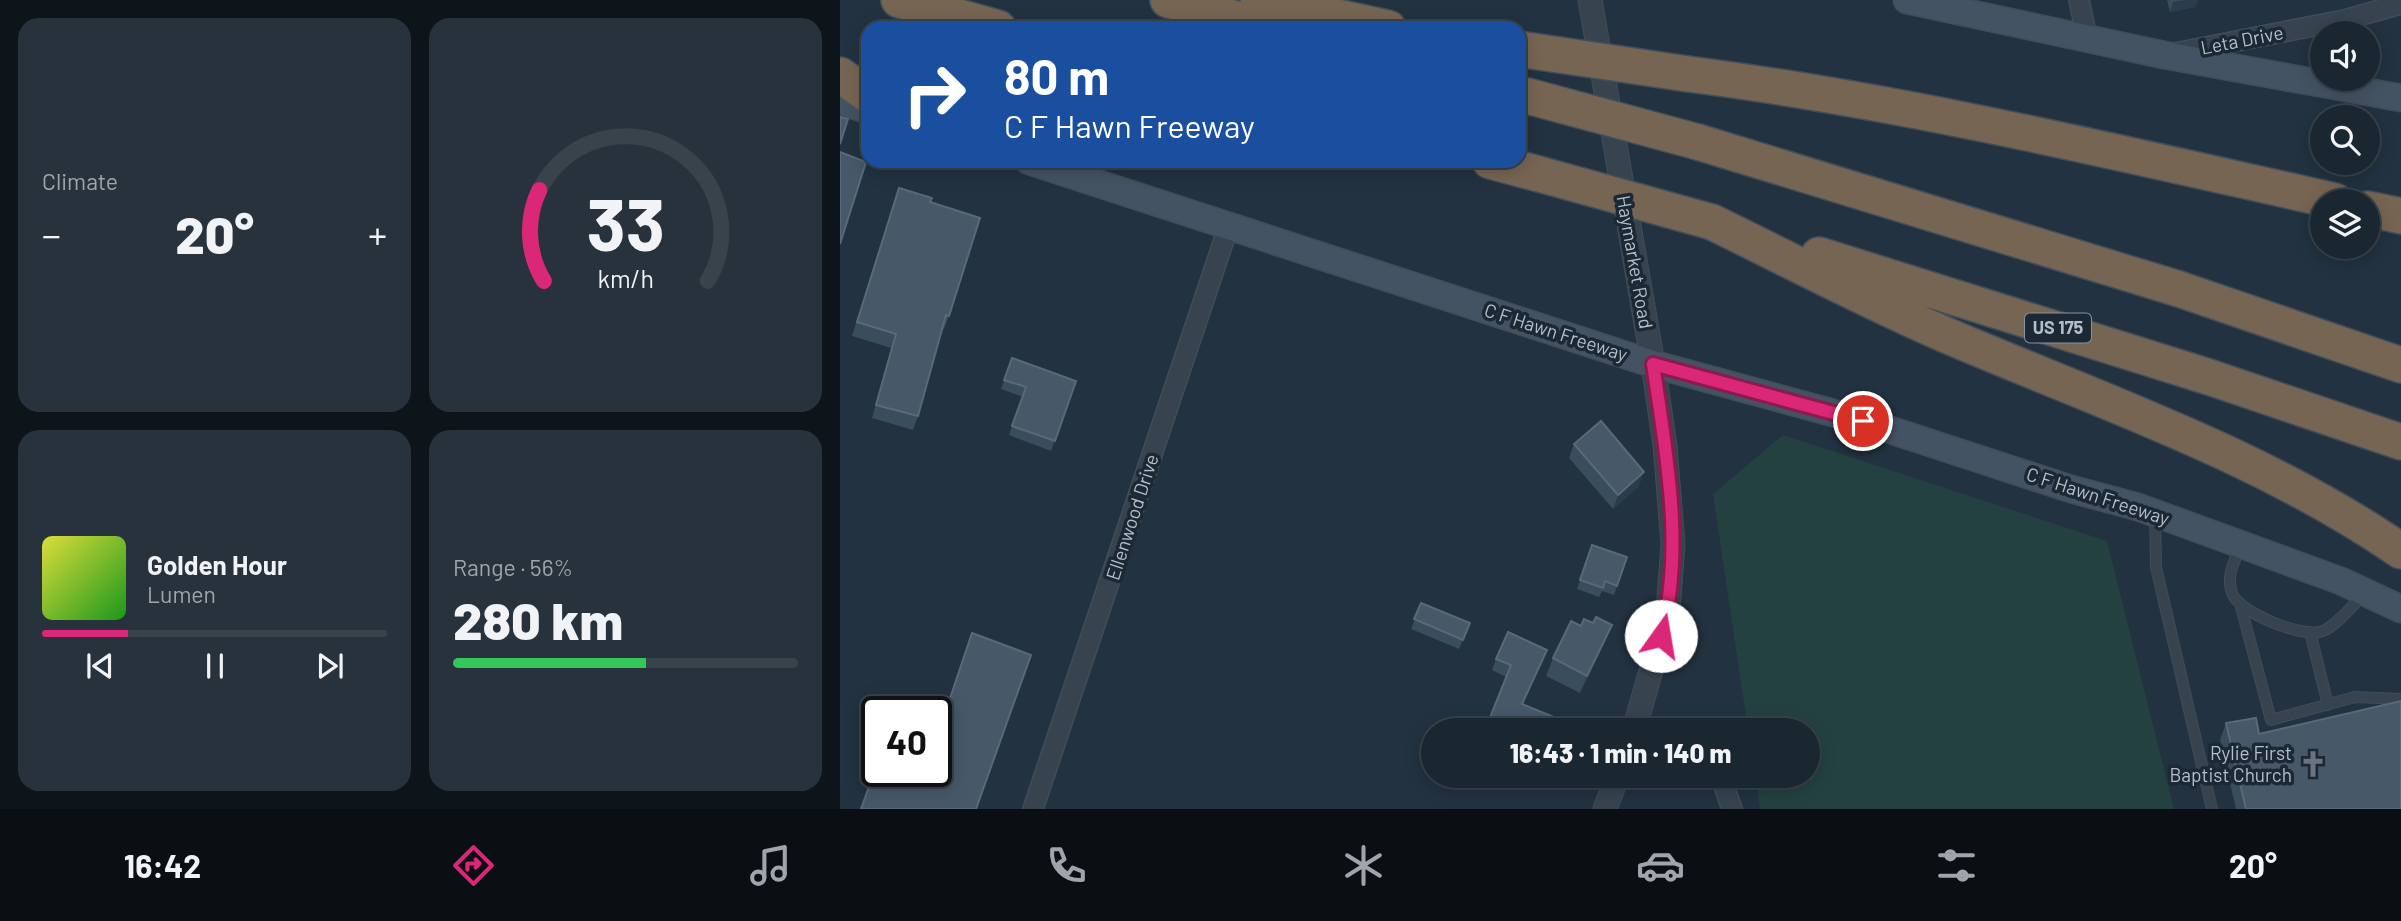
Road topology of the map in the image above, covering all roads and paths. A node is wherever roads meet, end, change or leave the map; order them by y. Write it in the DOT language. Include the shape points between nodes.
graph roads {
  1 [pos="899,0"];
  2 [pos="1168,0"];
  3 [pos="1258,0"];
  4 [pos="1590,0"];
  5 [pos="1907,0"];
  6 [pos="2079,0"];
  7 [pos="2401,4"];
  8 [pos="973,21"];
  9 [pos="1244,21"];
  10 [pos="1356,21"];
  11 [pos="2087,38"];
  12 [pos="1526,51"];
  13 [pos="2164,55"];
  14 [pos="840,75"];
  15 [pos="861,90"];
  16 [pos="1526,95"];
  17 [pos="2401,98"];
  18 [pos="840,101"];
  19 [pos="861,108"];
  20 [pos="1050,168"];
  21 [pos="1516,168"];
  22 [pos="2310,195"];
  23 [pos="2380,212"];
  24 [pos="2401,216"];
  25 [pos="1712,222"];
  26 [pos="1229,225"];
  27 [pos="2179,289"];
  28 [pos="2401,347"];
  29 [pos="1653,364"];
  30 [pos="2401,365"];
  31 [pos="2401,442"];
  32 [pos="2155,513"];
  33 [pos="2241,544"];
  34 [pos="2401,551"];
  35 [pos="2367,592"];
  36 [pos="2241,607"];
  37 [pos="2401,609"];
  38 [pos="2310,632"];
  39 [pos="2401,699"];
  40 [pos="2328,705"];
  41 [pos="1637,718"];
  42 [pos="1613,788"];
  43 [pos="1725,788"];
  44 [pos="1033,809"];
  45 [pos="1605,809"];
  46 [pos="1732,809"];
  47 [pos="2213,809"];
  1 -- 8 [label="highway"];
  2 -- 9 [label="highway"];
  3 -- 10 [label="highway"];
  4 -- 29 [label="street, Haymarket Road"];
  5 -- 11 [label="main road"];
  6 -- 11 [label="street"];
  7 -- 13 [label="street, Leta Drive" via="2344,20"];
  11 -- 13 [label="main road"];
  12 -- 22 [label="highway, bridge" via="1919,109"];
  13 -- 17 [label="main road"];
  14 -- 15 [label="highway"];
  16 -- 27 [label="highway, bridge" via="1698,142"];
  18 -- 19 [label="main road"];
  20 -- 26 [label="main road, C F Hawn Freeway"];
  21 -- 25 [label="highway, US 175, bridge"];
  23 -- 24 [label="highway"];
  25 -- 31 [label="highway, US 175" via="2011,313"];
  25 -- 34 [label="highway" via="1943,334 2272,474"];
  26 -- 29 [label="main road, C F Hawn Freeway"];
  26 -- 44 [label="street, Ellenwood Drive"];
  27 -- 28 [label="highway"];
  27 -- 30 [label="highway"];
  29 -- 32 [label="main road, C F Hawn Freeway" via="1863,421"];
  29 -- 41 [label="street, Haymarket Road" via="1673,544 1668,611"];
  32 -- 33 [label="main road, C F Hawn Freeway"];
  32 -- 47 [label="lane" via="2156,568"];
  33 -- 35 [label="main road, C F Hawn Freeway"];
  33 -- 36 [label="lane" via="2228,576 2232,595"];
  35 -- 37 [label="main road, C F Hawn Freeway"];
  35 -- 38 [label="lane" via="2324,631"];
  36 -- 38 [label="lane" via="2300,633"];
  36 -- 40 [label="lane" via="2271,720"];
  38 -- 40 [label="lane"];
  39 -- 40 [label="lane" via="2355,697"];
  42 -- 45 [label="street"];
  43 -- 46 [label="street"];
}
